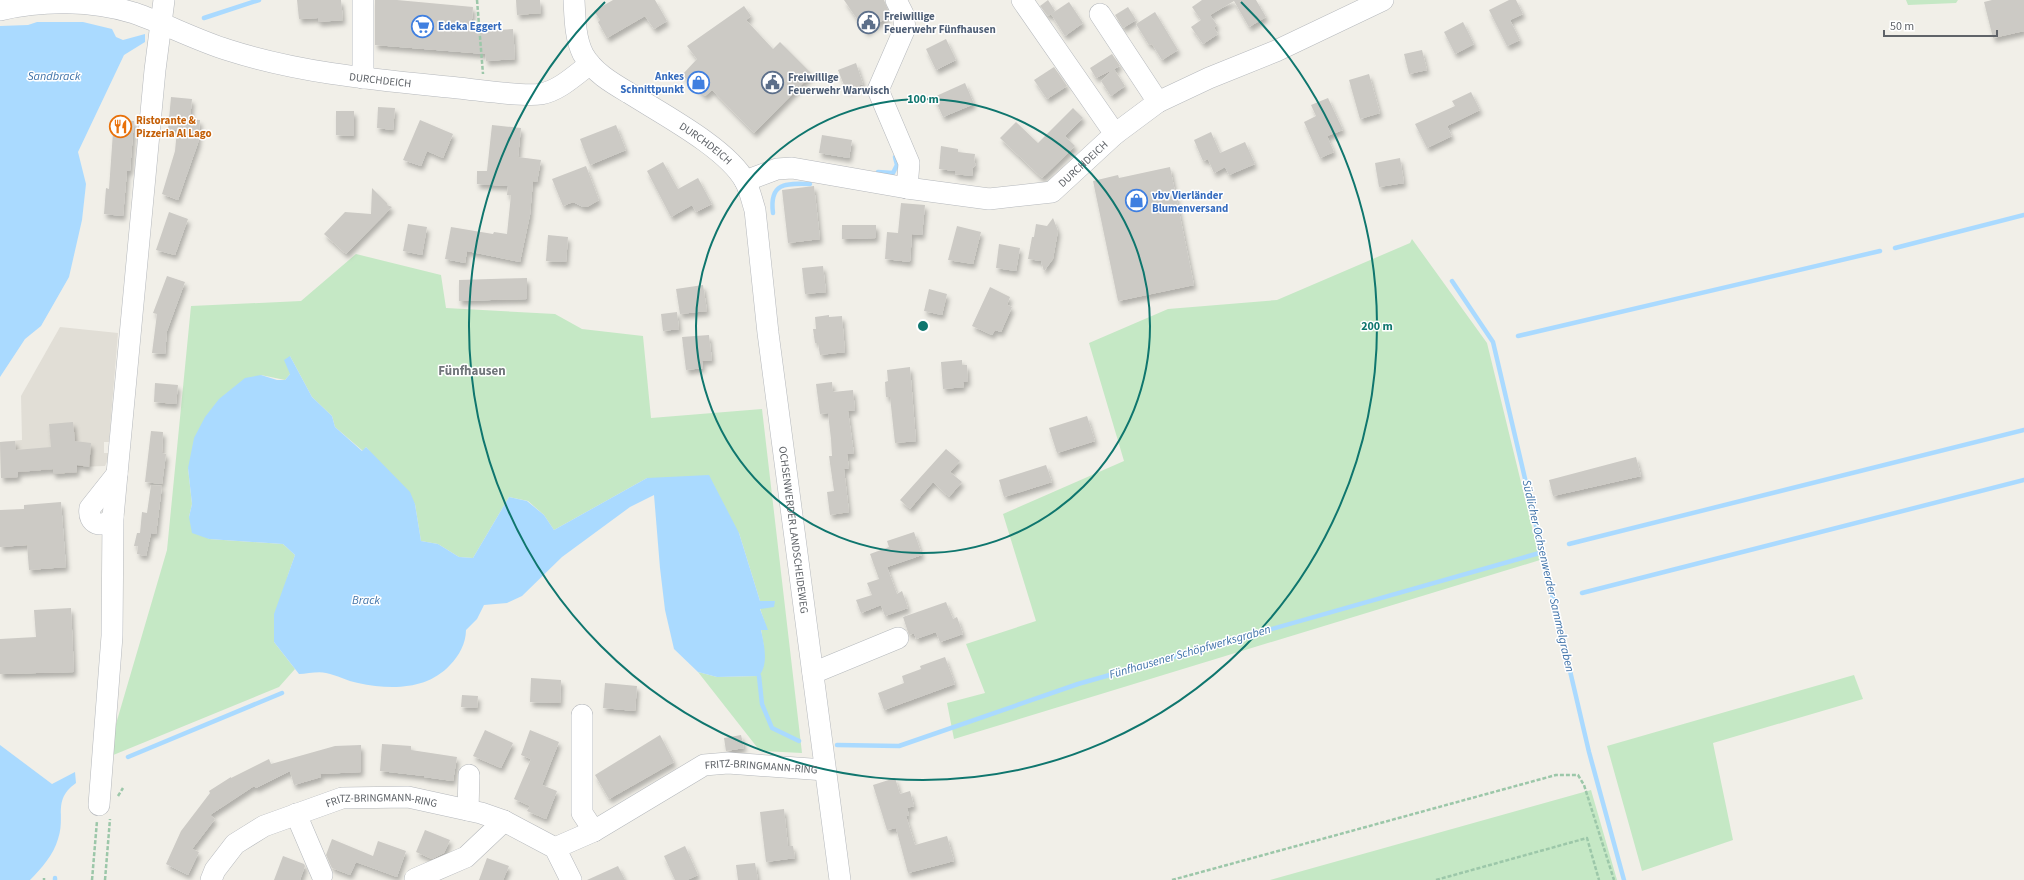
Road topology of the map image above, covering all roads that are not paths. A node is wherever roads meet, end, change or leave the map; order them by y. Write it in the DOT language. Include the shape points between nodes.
graph roads {
  1 [pos="164,0"];
  2 [pos="363,0"];
  3 [pos="574,0"];
  4 [pos="896,0"];
  5 [pos="1022,0"];
  6 [pos="1383,0"];
  7 [pos="104,3"];
  8 [pos="0,10"];
  9 [pos="1100,14"];
  10 [pos="161,24"];
  11 [pos="590,64"];
  12 [pos="363,78"];
  13 [pos="1158,102"];
  14 [pos="1115,134"];
  15 [pos="745,180"];
  16 [pos="907,188"];
  17 [pos="898,638"];
  18 [pos="813,673"];
  19 [pos="582,715"];
  20 [pos="826,770"];
  21 [pos="469,775"];
  22 [pos="108,807"];
  23 [pos="468,810"];
  24 [pos="296,814"];
  25 [pos="504,821"];
  26 [pos="594,830"];
  27 [pos="555,848"];
  28 [pos="322,875"];
  29 [pos="211,880"];
  30 [pos="415,880"];
  31 [pos="571,880"];
  32 [pos="840,880"];
  1 -- 10 [label="street"];
  2 -- 12 [label="street"];
  3 -- 11 [label="street" via="580,46"];
  4 -- 16 [label="street" via="903,14 905,28 878,90 909,163"];
  5 -- 14 [label="street"];
  6 -- 13 [label="street, DURCHDEICH" via="1276,51"];
  7 -- 8 [label="street, DURCHDEICH" via="54,2"];
  7 -- 10 [label="street, DURCHDEICH"];
  9 -- 13 [label="street"];
  10 -- 12 [label="street, DURCHDEICH" via="227,50 279,64"];
  10 -- 22 [label="street" via="113,517"];
  11 -- 12 [label="street, DURCHDEICH" via="556,90 539,94"];
  11 -- 15 [label="street, DURCHDEICH" via="607,80 703,140 727,160"];
  13 -- 14 [label="street, DURCHDEICH"];
  14 -- 16 [label="street, DURCHDEICH" via="1052,192 989,199"];
  15 -- 16 [label="street, DURCHDEICH" via="777,169 792,168"];
  15 -- 18 [label="street, OCHSENWERDER LANDSCHEIDEWEG" via="755,210 768,333"];
  17 -- 18 [label="street"];
  18 -- 20 [label="street, OCHSENWERDER LANDSCHEIDEWEG"];
  19 -- 26 [label="street" via="582,813"];
  20 -- 26 [label="street, FRITZ-BRINGMANN-RING" via="728,763 704,765"];
  20 -- 32 [label="street, OCHSENWERDER LANDSCHEIDEWEG"];
  21 -- 23 [label="street"];
  23 -- 24 [label="street, FRITZ-BRINGMANN-RING" via="408,797 342,798"];
  23 -- 25 [label="street, FRITZ-BRINGMANN-RING"];
  24 -- 28 [label="street"];
  24 -- 29 [label="street, FRITZ-BRINGMANN-RING" via="264,826 235,844 215,870"];
  25 -- 27 [label="street, FRITZ-BRINGMANN-RING"];
  25 -- 30 [label="street" via="466,857"];
  26 -- 27 [label="street, FRITZ-BRINGMANN-RING"];
  27 -- 31 [label="street"];
}
